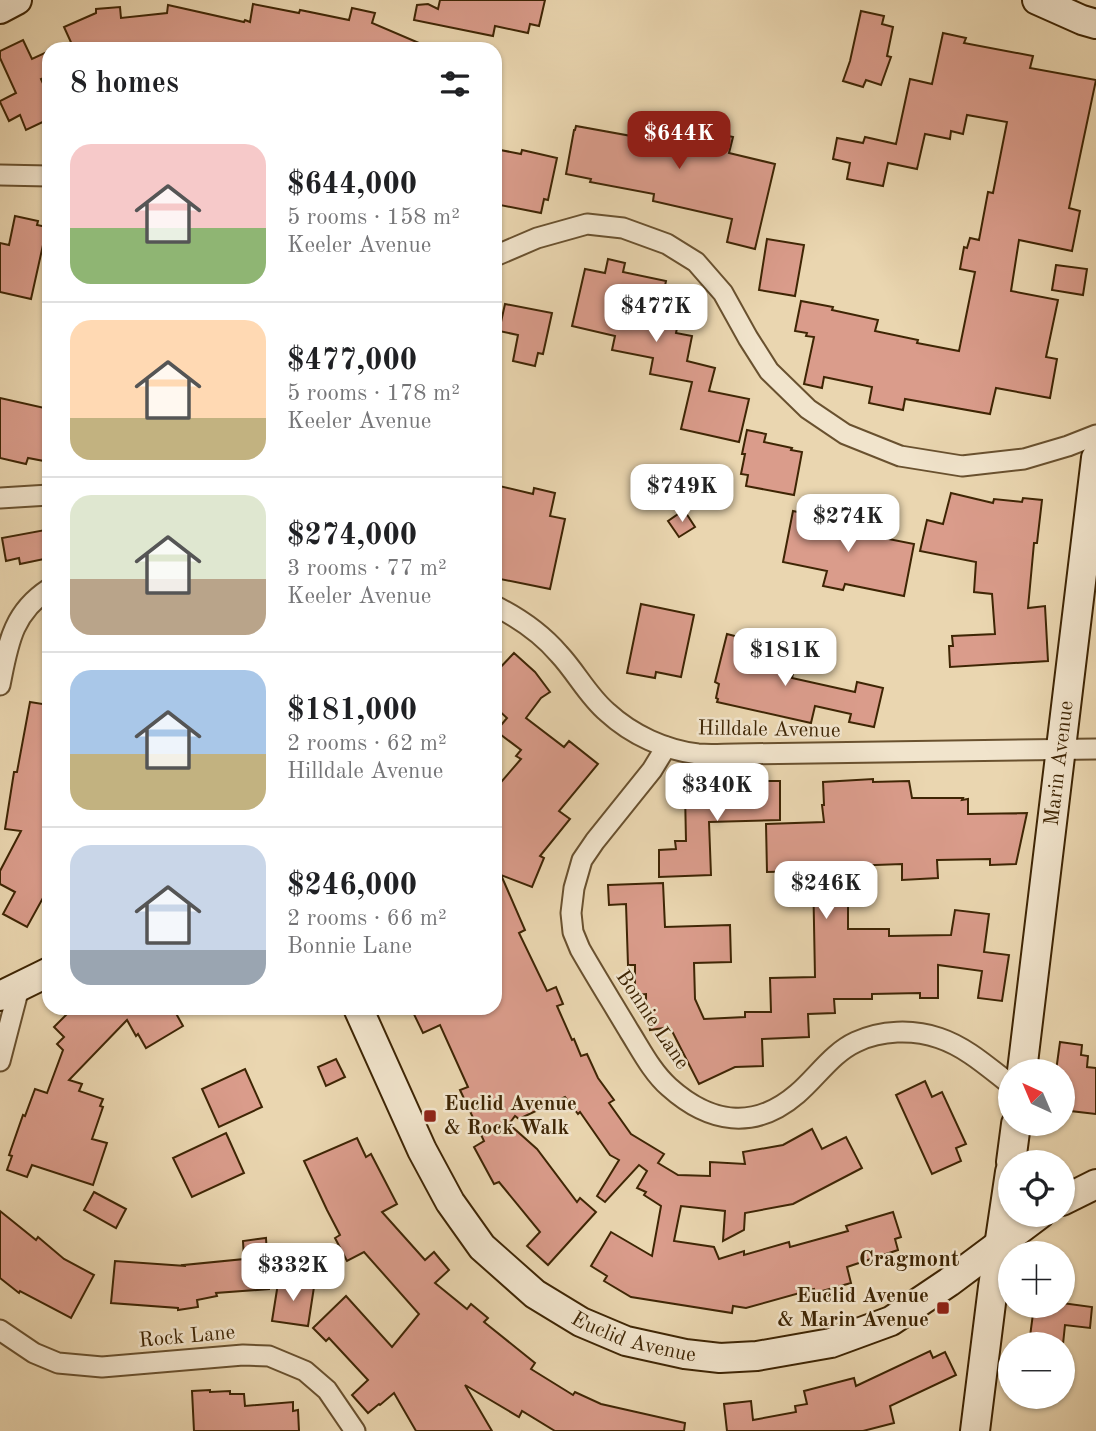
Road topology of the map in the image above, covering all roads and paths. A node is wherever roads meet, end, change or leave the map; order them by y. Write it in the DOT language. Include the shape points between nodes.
graph roads {
  1 [pos="17,0"];
  2 [pos="1037,0"];
  3 [pos="0,9"];
  4 [pos="1096,24"];
  5 [pos="0,175"];
  6 [pos="42,176"];
  7 [pos="502,254"];
  8 [pos="1096,435"];
  9 [pos="1096,458"];
  10 [pos="42,495"];
  11 [pos="0,498"];
  12 [pos="42,593"];
  13 [pos="502,610"];
  14 [pos="0,685"];
  15 [pos="666,747"];
  16 [pos="1096,749"];
  17 [pos="1061,750"];
  18 [pos="42,976"];
  19 [pos="9,992"];
  20 [pos="361,1015"];
  21 [pos="1023,1059"];
  22 [pos="0,1061"];
  23 [pos="998,1075"];
  24 [pos="1096,1184"];
  25 [pos="1075,1194"];
  26 [pos="1023,1227"];
  27 [pos="1004,1241"];
  28 [pos="998,1246"];
  29 [pos="998,1253"];
  30 [pos="0,1330"];
  31 [pos="355,1431"];
  32 [pos="975,1431"];
  1 -- 3 [label="street"];
  2 -- 4 [label="street"];
  5 -- 6 [label="street"];
  7 -- 8 [label="street" via="587,224 624,228 667,244 696,262 723,293 769,371 807,409 845,434 900,456 962,466 1024,459"];
  9 -- 17 [label="street, Marin Avenue"];
  10 -- 11 [label="street"];
  12 -- 14 [label="street" via="22,614 9,641"];
  13 -- 15 [label="street, Hilldale Avenue" via="542,636 605,711 631,731"];
  15 -- 17 [label="street, Hilldale Avenue" via="699,754"];
  15 -- 23 [label="street, Bonnie Lane" via="582,860 571,913 580,949 667,1086 717,1117 746,1119 778,1108 855,1042 914,1032 959,1046"];
  16 -- 17 [label="street, Hilldale Avenue"];
  17 -- 21 [label="street, Marin Avenue"];
  18 -- 19 [label="street"];
  19 -- 22 [label="street"];
  20 -- 28 [label="street, Euclid Avenue" via="422,1150 450,1202 482,1247 535,1294 581,1322 626,1341 720,1358 831,1343 891,1321"];
  24 -- 25 [label="street"];
  26 -- 27 [label="street, Euclid Avenue"];
  29 -- 32 [label="street"];
  30 -- 31 [label="street, Rock Lane" via="58,1363 102,1367 269,1356 305,1371 320,1383"];
}
